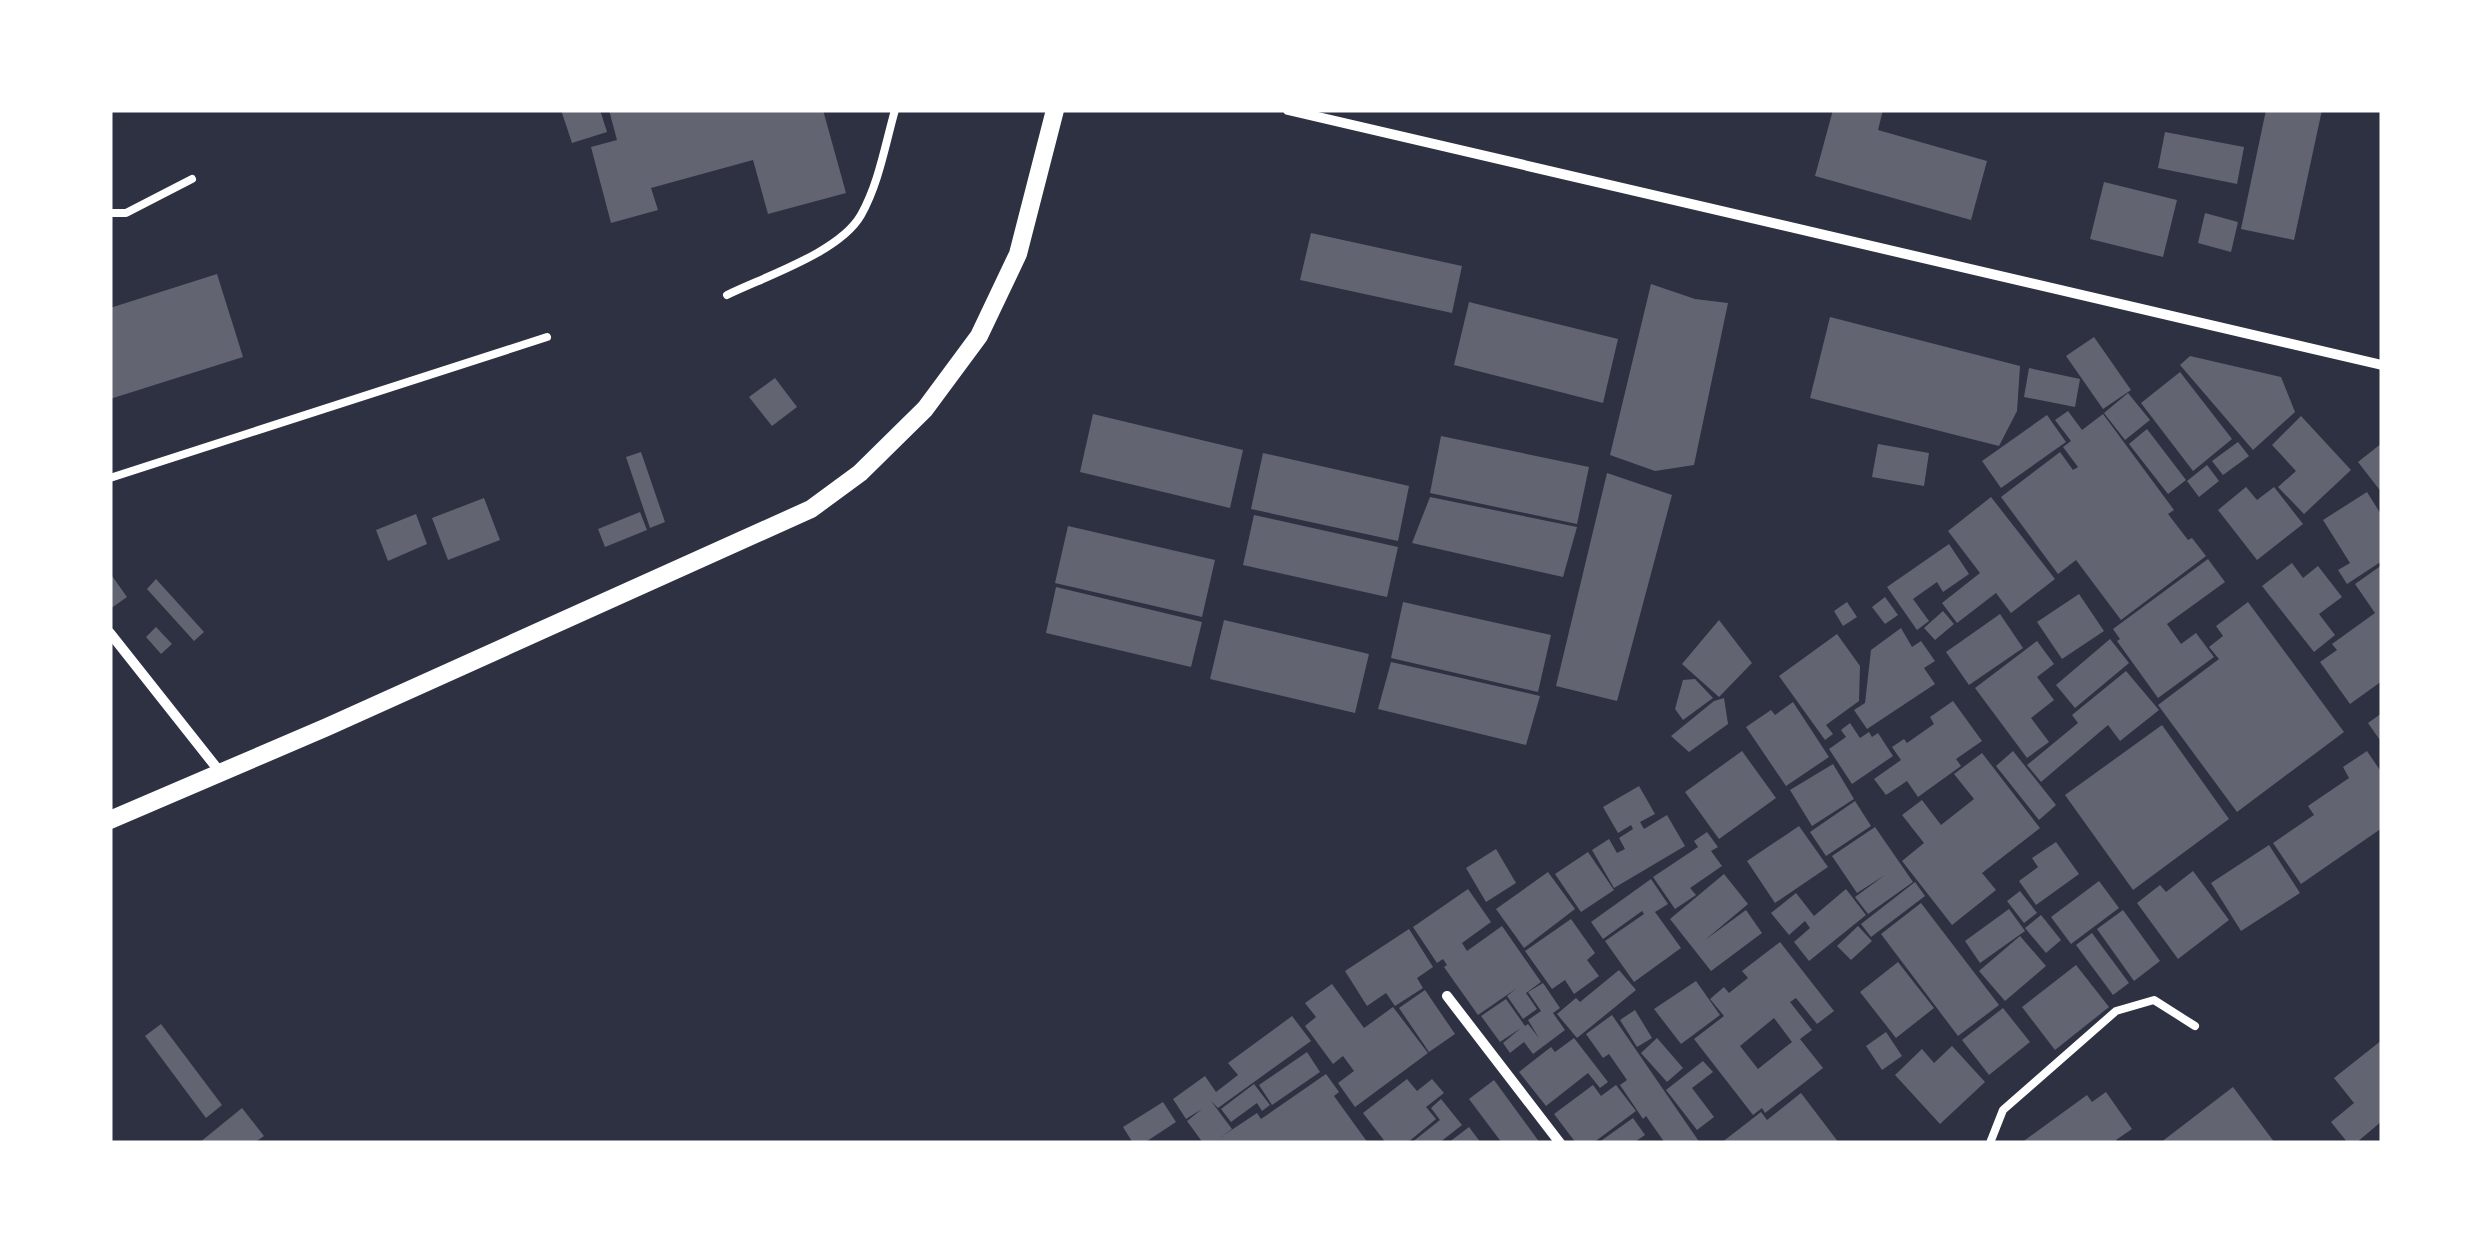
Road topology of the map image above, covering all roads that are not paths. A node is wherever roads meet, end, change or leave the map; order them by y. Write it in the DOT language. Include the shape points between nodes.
graph roads {
  1 [pos="895,110"];
  2 [pos="1055,110"];
  3 [pos="1288,110"];
  4 [pos="192,179"];
  5 [pos="110,213"];
  6 [pos="728,295"];
  7 [pos="547,337"];
  8 [pos="2382,365"];
  9 [pos="110,478"];
  10 [pos="110,633"];
  11 [pos="220,772"];
  12 [pos="110,820"];
  13 [pos="1447,996"];
  14 [pos="2194,1026"];
  15 [pos="1560,1143"];
  16 [pos="1990,1143"];
  1 -- 6 [label="lane" via="860,218 838,241"];
  2 -- 11 [label="street" via="1018,254 979,336 925,410 860,473 811,509"];
  3 -- 8 [label="street"];
  4 -- 5 [label="lane" via="126,212"];
  7 -- 9 [label="lane"];
  10 -- 11 [label="street"];
  11 -- 12 [label="street"];
  13 -- 15 [label="street"];
  14 -- 16 [label="lane" via="2154,1000 2116,1011 2003,1110"];
}
